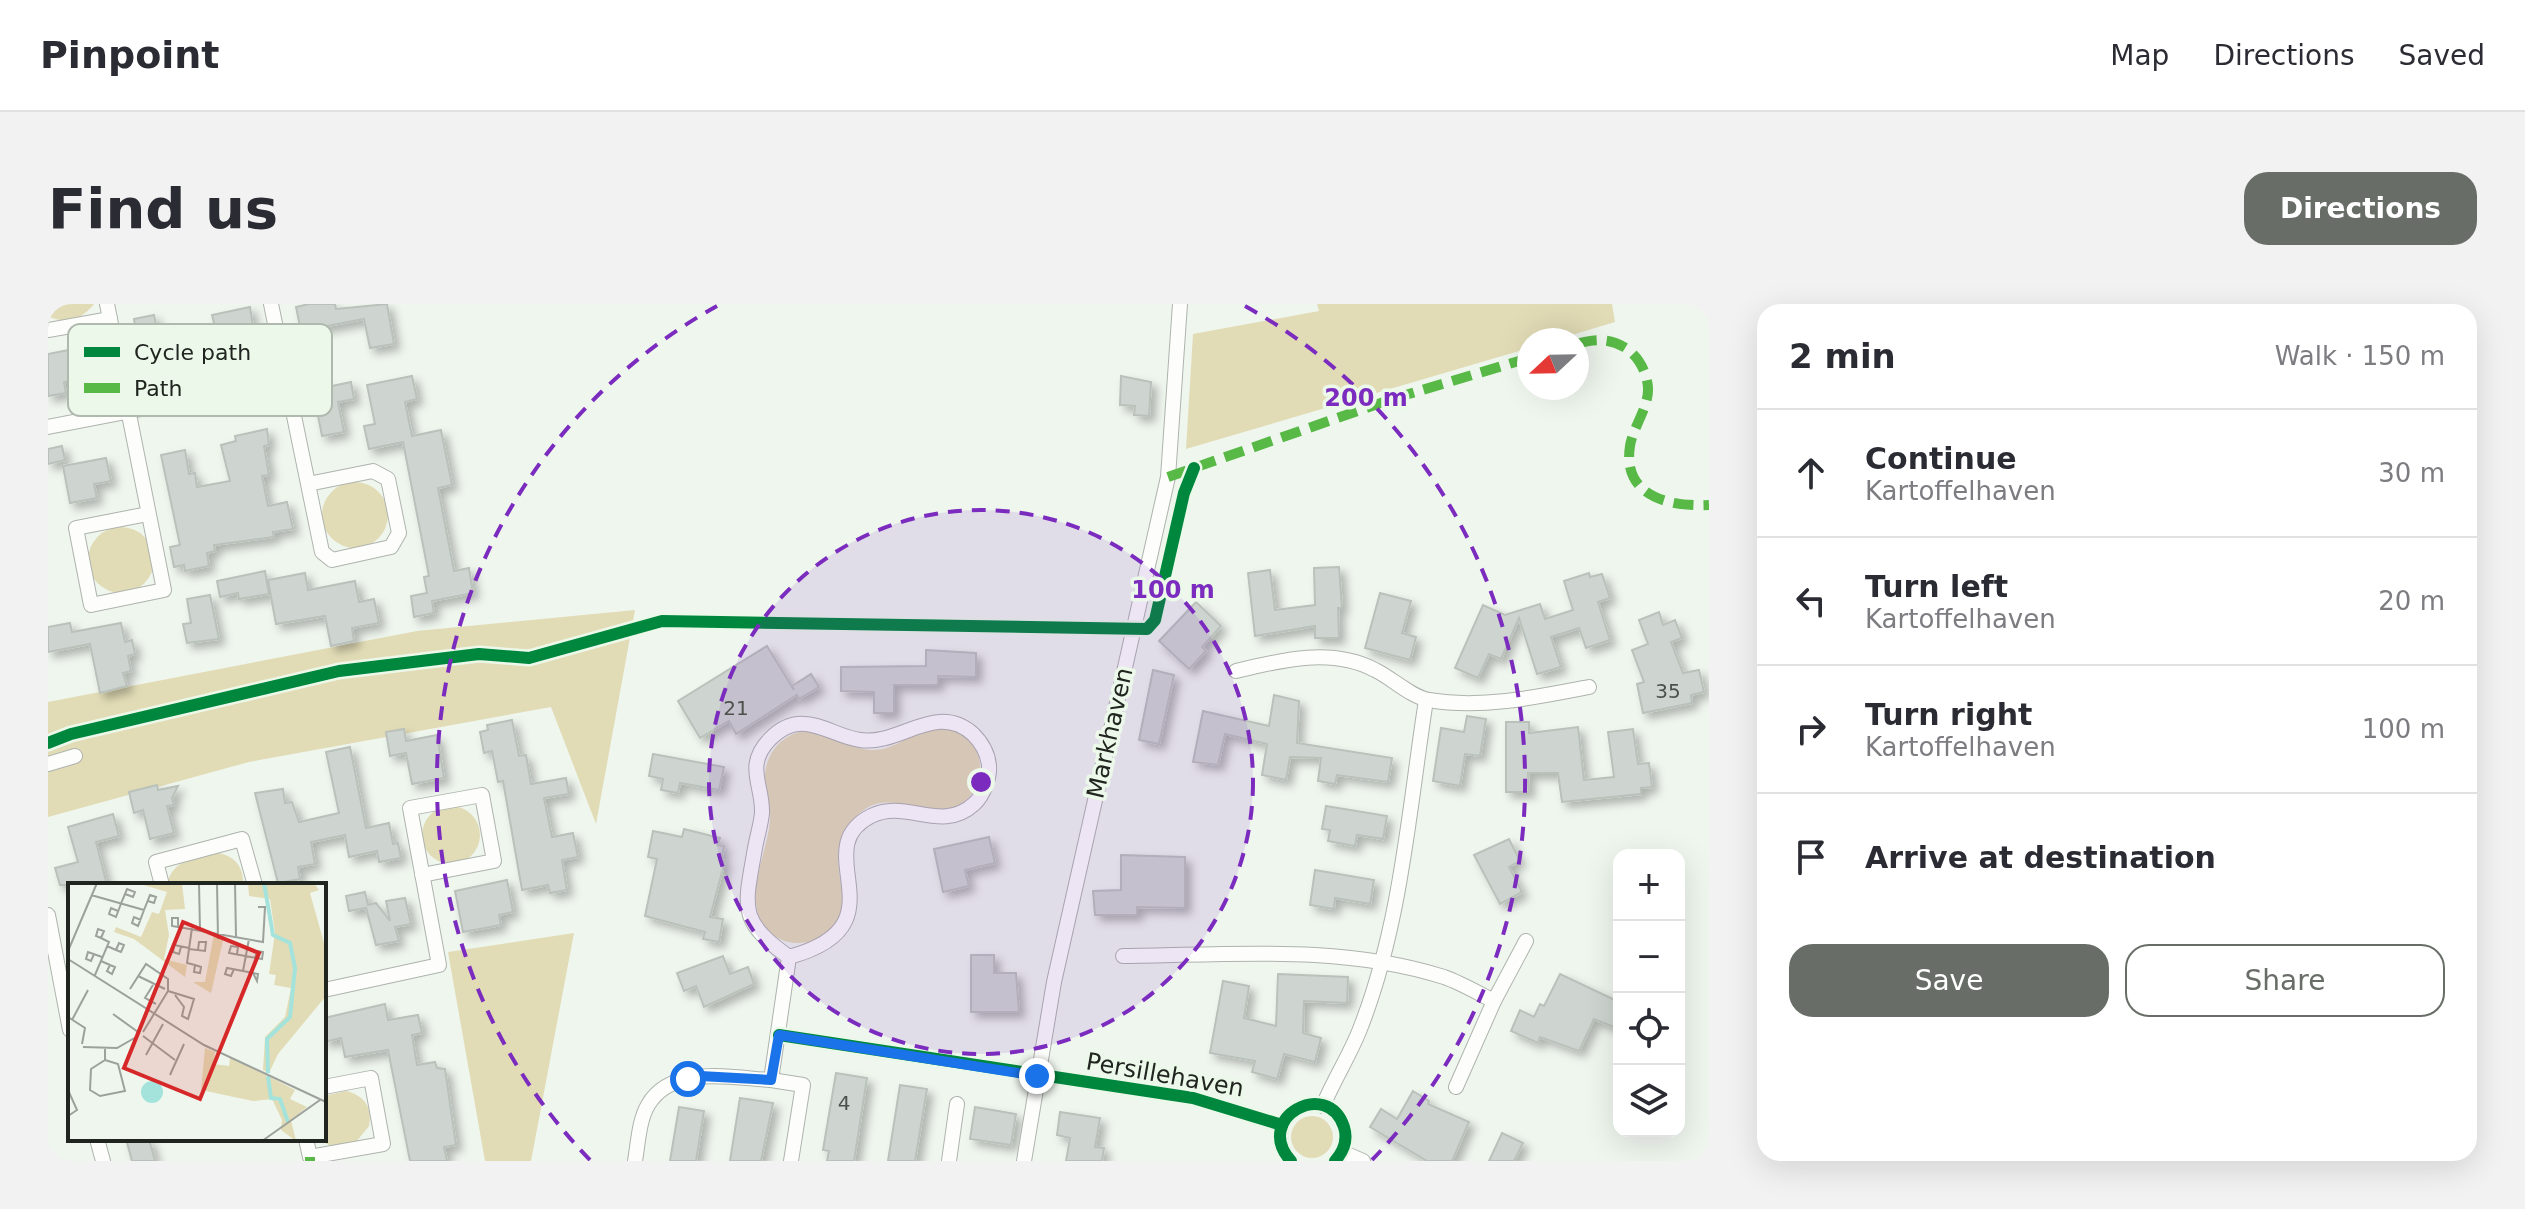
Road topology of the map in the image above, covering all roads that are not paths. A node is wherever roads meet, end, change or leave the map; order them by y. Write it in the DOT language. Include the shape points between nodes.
graph roads {
  1 [pos="271,304"];
  2 [pos="1180,304"];
  3 [pos="108,311"];
  4 [pos="275,324"];
  5 [pos="48,330"];
  6 [pos="102,416"];
  7 [pos="128,416"];
  8 [pos="293,416"];
  9 [pos="48,427"];
  10 [pos="308,484"];
  11 [pos="148,514"];
  12 [pos="1236,671"];
  13 [pos="1589,687"];
  14 [pos="1426,700"];
  15 [pos="75,756"];
  16 [pos="48,764"];
  17 [pos="422,875"];
  18 [pos="161,883"];
  19 [pos="254,883"];
  20 [pos="48,915"];
  21 [pos="1526,941"];
  22 [pos="1123,956"];
  23 [pos="789,957"];
  24 [pos="1381,961"];
  25 [pos="52,963"];
  26 [pos="326,990"];
  27 [pos="1494,1001"];
  28 [pos="68,1023"];
  29 [pos="779,1035"];
  30 [pos="1037,1076"];
  31 [pos="771,1080"];
  32 [pos="326,1087"];
  33 [pos="1456,1087"];
  34 [pos="957,1104"];
  35 [pos="1323,1106"];
  36 [pos="1282,1125"];
  37 [pos="98,1141"];
  38 [pos="306,1141"];
  39 [pos="1339,1157"];
  40 [pos="103,1161"];
  41 [pos="635,1161"];
  42 [pos="791,1161"];
  43 [pos="949,1161"];
  44 [pos="1024,1161"];
  45 [pos="1291,1161"];
  46 [pos="1363,1161"];
  1 -- 4 [label="street"];
  2 -- 30 [label="street, Markhaven" via="1168,477"];
  3 -- 5 [label="street"];
  6 -- 9 [label="street"];
  7 -- 11 [label="street"];
  8 -- 10 [label="street"];
  10 -- 10 [label="street" via="322,552 332,560 391,547 399,533 388,479 373,471"];
  11 -- 11 [label="street" via="164,590 91,605 76,528"];
  12 -- 14 [label="street" via="1327,656 1372,668"];
  13 -- 14 [label="street" via="1526,700"];
  14 -- 24 [label="street"];
  15 -- 16 [label="street"];
  17 -- 17 [label="street" via="410,808 482,795 494,861"];
  17 -- 26 [label="street" via="439,965"];
  18 -- 19 [label="street" via="156,862 242,839"];
  20 -- 25 [label="street"];
  21 -- 27 [label="street"];
  22 -- 24 [label="street" via="1330,955"];
  23 -- 23 [label="street" via="760,936 750,920 747,898 762,810 755,772 770,739 810,723 879,742 930,721 948,721 968,731 985,749 990,768 975,803 955,816 936,818 904,810 870,816 847,842 852,901 848,920 835,937"];
  23 -- 29 [label="street"];
  24 -- 27 [label="street" via="1447,978"];
  24 -- 35 [label="street" via="1360,1029"];
  25 -- 28 [label="street"];
  27 -- 33 [label="street"];
  29 -- 30 [label="street, Persillehaven"];
  29 -- 31 [label="street"];
  30 -- 36 [label="street, Persillehaven" via="1193,1098"];
  30 -- 44 [label="street, Markhaven"];
  31 -- 41 [label="street" via="700,1076 661,1091 647,1106"];
  31 -- 42 [label="street" via="803,1085"];
  32 -- 38 [label="street" via="371,1078 383,1144 310,1157"];
  34 -- 43 [label="street"];
  35 -- 36 [label="street" via="1296,1109"];
  35 -- 39 [label="street" via="1337,1114 1345,1128"];
  36 -- 45 [label="street" via="1280,1141"];
  37 -- 40 [label="street"];
  39 -- 46 [label="street"];
}
